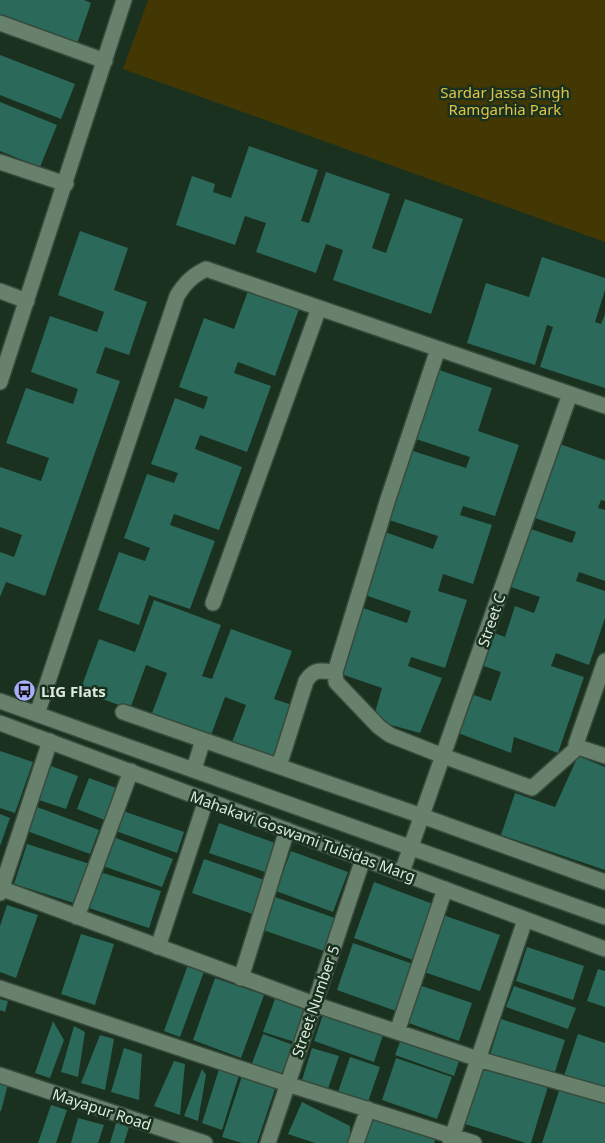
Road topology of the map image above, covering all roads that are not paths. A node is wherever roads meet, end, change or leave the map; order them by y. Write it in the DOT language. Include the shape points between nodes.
graph roads {
  1 [pos="124,0"];
  2 [pos="0,23"];
  3 [pos="106,61"];
  4 [pos="0,162"];
  5 [pos="66,184"];
  6 [pos="0,291"];
  7 [pos="28,302"];
  8 [pos="319,308"];
  9 [pos="438,348"];
  10 [pos="0,382"];
  11 [pos="570,394"];
  12 [pos="605,406"];
  13 [pos="213,603"];
  14 [pos="605,661"];
  15 [pos="335,672"];
  16 [pos="0,700"];
  17 [pos="123,712"];
  18 [pos="37,714"];
  19 [pos="0,723"];
  20 [pos="203,740"];
  21 [pos="50,741"];
  22 [pos="578,747"];
  23 [pos="443,756"];
  24 [pos="605,756"];
  25 [pos="279,766"];
  26 [pos="194,769"];
  27 [pos="131,771"];
  28 [pos="206,800"];
  29 [pos="422,816"];
  30 [pos="287,830"];
  31 [pos="411,846"];
  32 [pos="363,859"];
  33 [pos="402,872"];
  34 [pos="605,882"];
  35 [pos="445,889"];
  36 [pos="0,890"];
  37 [pos="77,917"];
  38 [pos="605,917"];
  39 [pos="525,920"];
  40 [pos="158,947"];
  41 [pos="605,949"];
  42 [pos="241,978"];
  43 [pos="0,988"];
  44 [pos="314,1004"];
  45 [pos="398,1032"];
  46 [pos="478,1058"];
  47 [pos="0,1075"];
  48 [pos="287,1084"];
  49 [pos="605,1095"];
  50 [pos="368,1109"];
  51 [pos="451,1139"];
  52 [pos="205,1143"];
  53 [pos="268,1143"];
  54 [pos="356,1143"];
  55 [pos="474,1143"];
  1 -- 3 [label="street"];
  2 -- 3 [label="street"];
  3 -- 5 [label="street"];
  4 -- 5 [label="street"];
  5 -- 7 [label="street"];
  6 -- 7 [label="street"];
  7 -- 10 [label="street"];
  8 -- 9 [label="street"];
  8 -- 13 [label="street"];
  8 -- 18 [label="street" via="206,269 185,283 177,296"];
  9 -- 11 [label="street"];
  9 -- 15 [label="street"];
  11 -- 12 [label="street"];
  11 -- 23 [label="street, Street C"];
  14 -- 22 [label="street" via="576,742"];
  15 -- 23 [label="street" via="336,682 390,735"];
  15 -- 25 [label="street" via="318,670 306,682"];
  16 -- 18 [label="street, Mahakavi Goswami Tulsidas Marg"];
  17 -- 20 [label="street"];
  18 -- 26 [label="street, Mahakavi Goswami Tulsidas Marg"];
  19 -- 21 [label="street, Mahakavi Goswami Tulsidas Marg"];
  20 -- 25 [label="street"];
  20 -- 26 [label="street"];
  21 -- 27 [label="street, Mahakavi Goswami Tulsidas Marg"];
  21 -- 36 [label="street"];
  22 -- 23 [label="street" via="532,788"];
  22 -- 24 [label="street"];
  23 -- 29 [label="street, Street C"];
  25 -- 29 [label="street"];
  26 -- 31 [label="street, Mahakavi Goswami Tulsidas Marg"];
  27 -- 28 [label="street, Mahakavi Goswami Tulsidas Marg"];
  27 -- 37 [label="street"];
  28 -- 30 [label="street, Mahakavi Goswami Tulsidas Marg"];
  28 -- 40 [label="street"];
  29 -- 31 [label="street, Street C"];
  29 -- 34 [label="street"];
  30 -- 32 [label="street, Mahakavi Goswami Tulsidas Marg"];
  30 -- 42 [label="street"];
  31 -- 33 [label="street, Street C"];
  31 -- 38 [label="street, Mahakavi Goswami Tulsidas Marg"];
  32 -- 33 [label="street, Mahakavi Goswami Tulsidas Marg"];
  32 -- 44 [label="street, Street Number 5"];
  33 -- 35 [label="street, Mahakavi Goswami Tulsidas Marg"];
  35 -- 39 [label="street, Mahakavi Goswami Tulsidas Marg"];
  35 -- 45 [label="street"];
  36 -- 37 [label="street"];
  37 -- 40 [label="street"];
  39 -- 41 [label="street, Mahakavi Goswami Tulsidas Marg"];
  39 -- 46 [label="street"];
  40 -- 42 [label="street"];
  42 -- 44 [label="street"];
  43 -- 48 [label="street"];
  44 -- 45 [label="street"];
  44 -- 48 [label="street, Street Number 5"];
  45 -- 46 [label="street"];
  46 -- 49 [label="street"];
  46 -- 51 [label="street"];
  47 -- 52 [label="street, Mayapur Road"];
  48 -- 50 [label="street"];
  48 -- 53 [label="street, Street Number 5"];
  50 -- 51 [label="street"];
  50 -- 54 [label="street"];
  51 -- 55 [label="street"];
}
